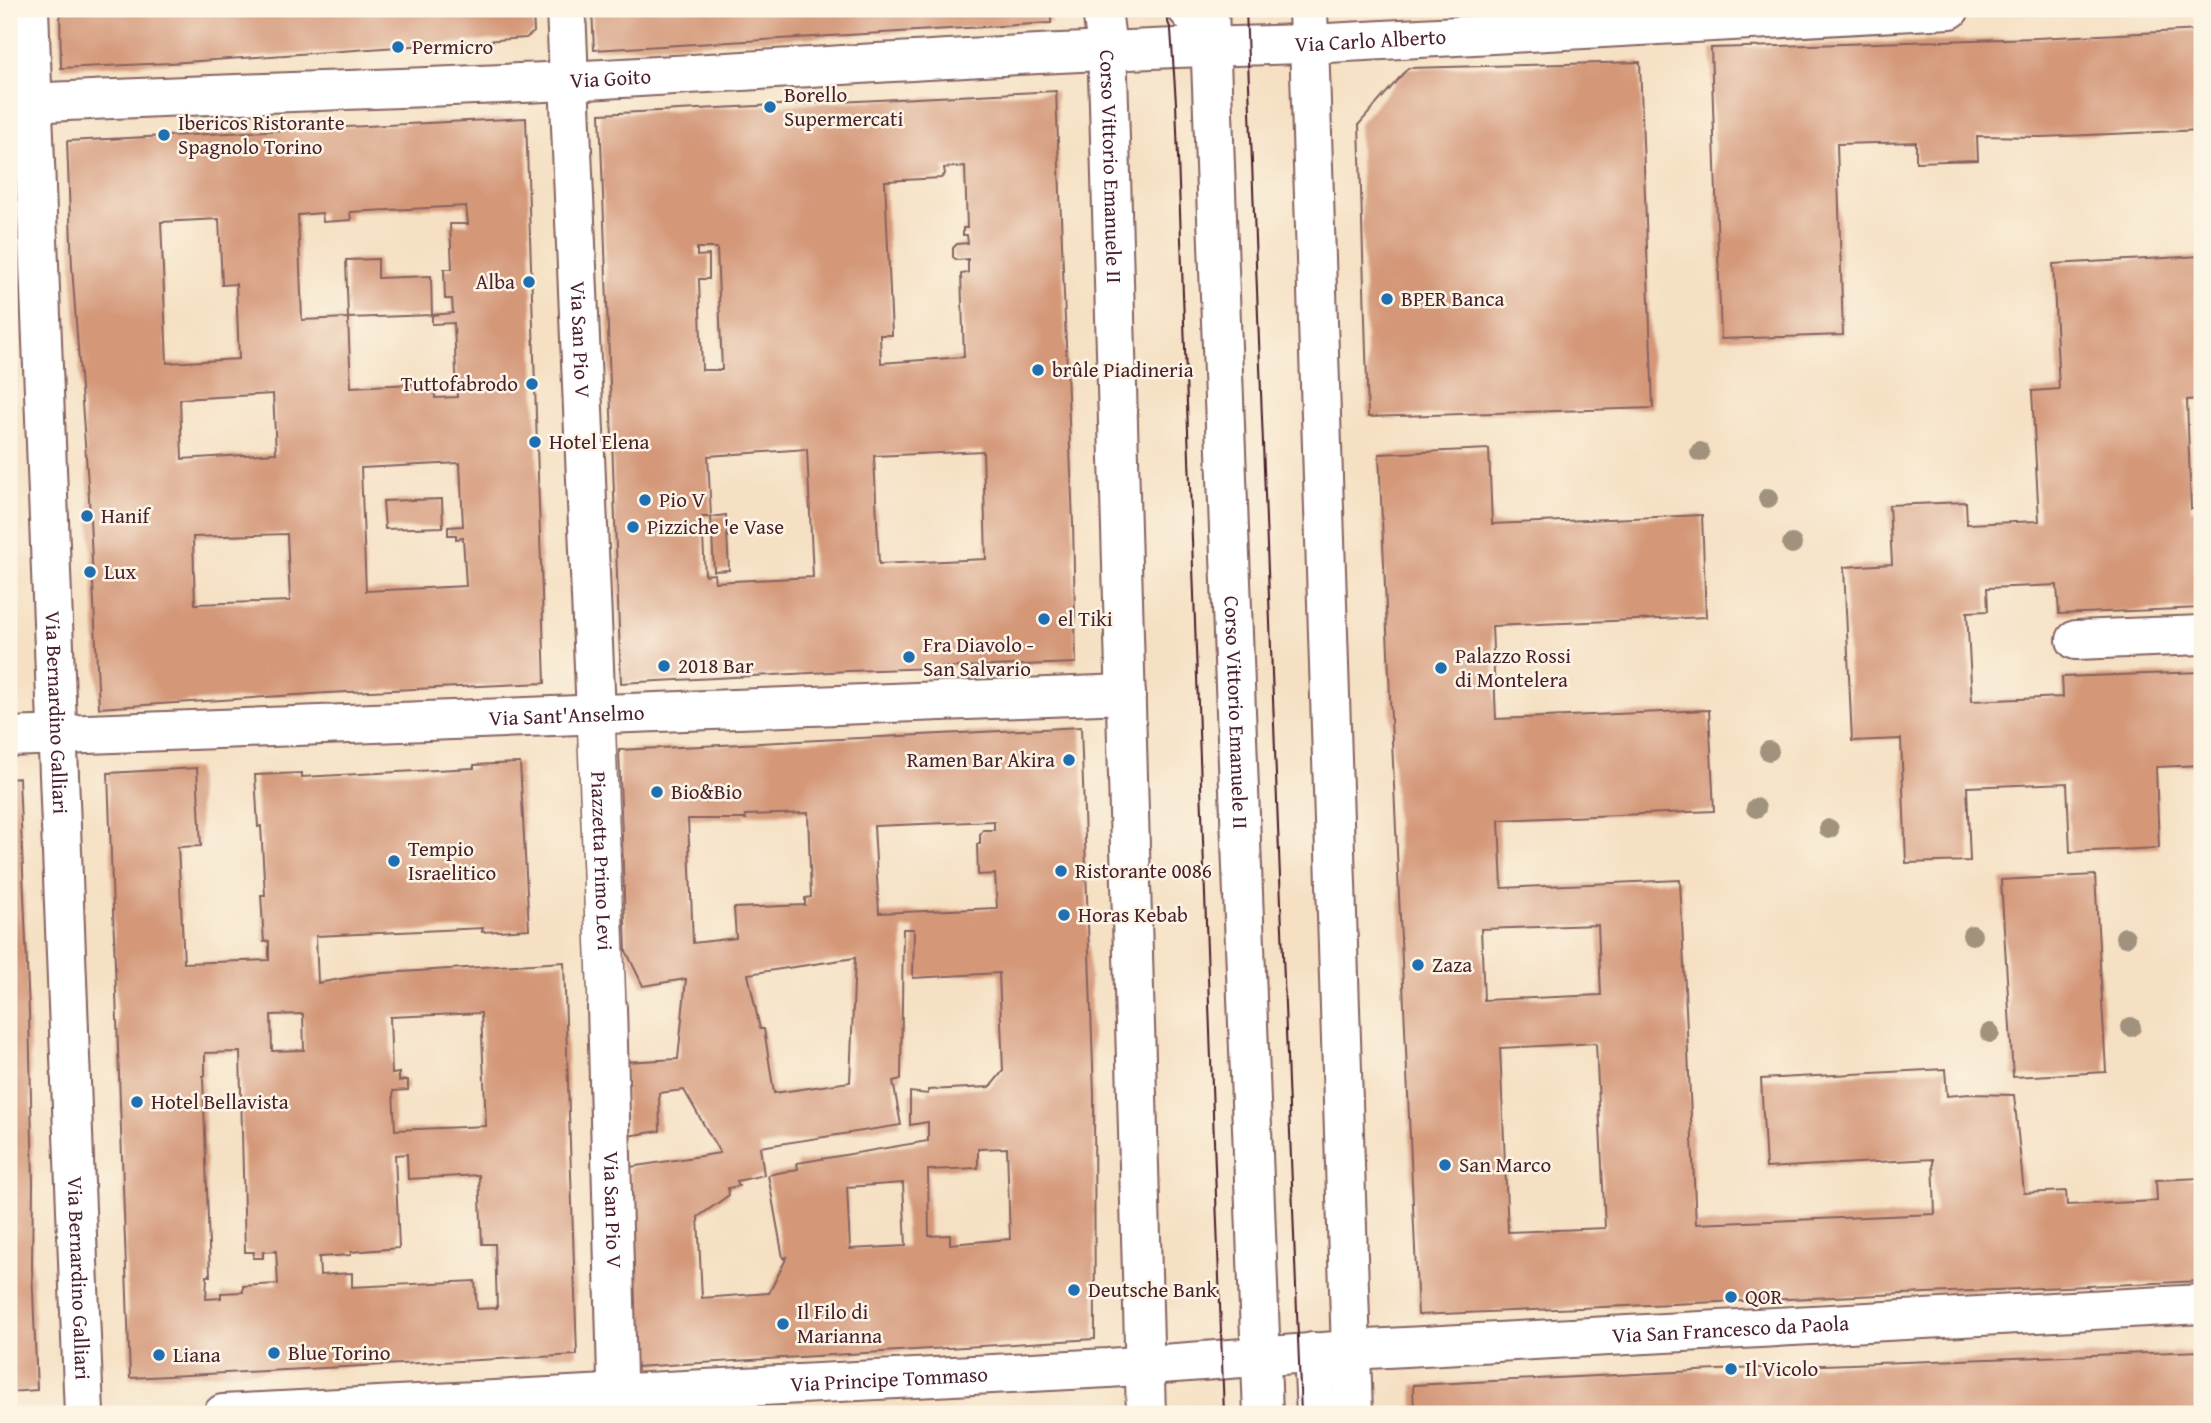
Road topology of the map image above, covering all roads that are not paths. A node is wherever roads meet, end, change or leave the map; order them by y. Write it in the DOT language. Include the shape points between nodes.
graph roads {
  1 [pos="29,9"];
  2 [pos="566,9"];
  3 [pos="1102,9"];
  4 [pos="1178,9"];
  5 [pos="1950,9"];
  6 [pos="1210,27"];
  7 [pos="1309,27"];
  8 [pos="1107,50"];
  9 [pos="569,80"];
  10 [pos="21,103"];
  11 [pos="2202,635"];
  12 [pos="2076,640"];
  13 [pos="1126,694"];
  14 [pos="596,713"];
  15 [pos="58,734"];
  16 [pos="9,737"];
  17 [pos="607,1007"];
  18 [pos="2202,1304"];
  19 [pos="1332,1351"];
  20 [pos="1261,1356"];
  21 [pos="1144,1366"];
  22 [pos="617,1404"];
  23 [pos="84,1414"];
  24 [pos="223,1414"];
  25 [pos="1146,1414"];
  26 [pos="1263,1414"];
  27 [pos="1316,1414"];
  28 [pos="1353,1414"];
  1 -- 10 [label="street, Via Bernardino Galliari"];
  2 -- 9 [label="street, Via San Pio V"];
  3 -- 8 [label="street, Corso Vittorio Emanuele II"];
  4 -- 6 [label="lane"];
  5 -- 7 [label="street, Via Carlo Alberto"];
  6 -- 7 [label="street, Via Carlo Alberto"];
  6 -- 8 [label="street, Via Goito"];
  6 -- 20 [label="street, Corso Vittorio Emanuele II"];
  7 -- 19 [label="street"];
  8 -- 9 [label="street, Via Goito"];
  8 -- 13 [label="street, Corso Vittorio Emanuele II"];
  9 -- 10 [label="street, Via Goito"];
  9 -- 14 [label="street, Via San Pio V"];
  10 -- 15 [label="street, Via Bernardino Galliari"];
  11 -- 12 [label="street"];
  13 -- 14 [label="street, Via Sant'Anselmo"];
  13 -- 21 [label="street, Corso Vittorio Emanuele II"];
  14 -- 15 [label="street, Via Sant'Anselmo"];
  14 -- 17 [label="street, Piazzetta Primo Levi"];
  15 -- 16 [label="street, Via Sant'Anselmo"];
  15 -- 23 [label="street, Via Bernardino Galliari"];
  17 -- 22 [label="street, Via San Pio V"];
  18 -- 19 [label="street, Via San Francesco da Paola"];
  19 -- 20 [label="street, Via San Francesco da Paola"];
  19 -- 27 [label="street"];
  19 -- 28 [label="street"];
  20 -- 21 [label="street, Via Principe Tommaso"];
  20 -- 26 [label="street, Corso Vittorio Emanuele II"];
  21 -- 22 [label="street, Via Principe Tommaso"];
  21 -- 25 [label="street, Corso Vittorio Emanuele II"];
  22 -- 24 [label="street, Via Principe Tommaso"];
}
